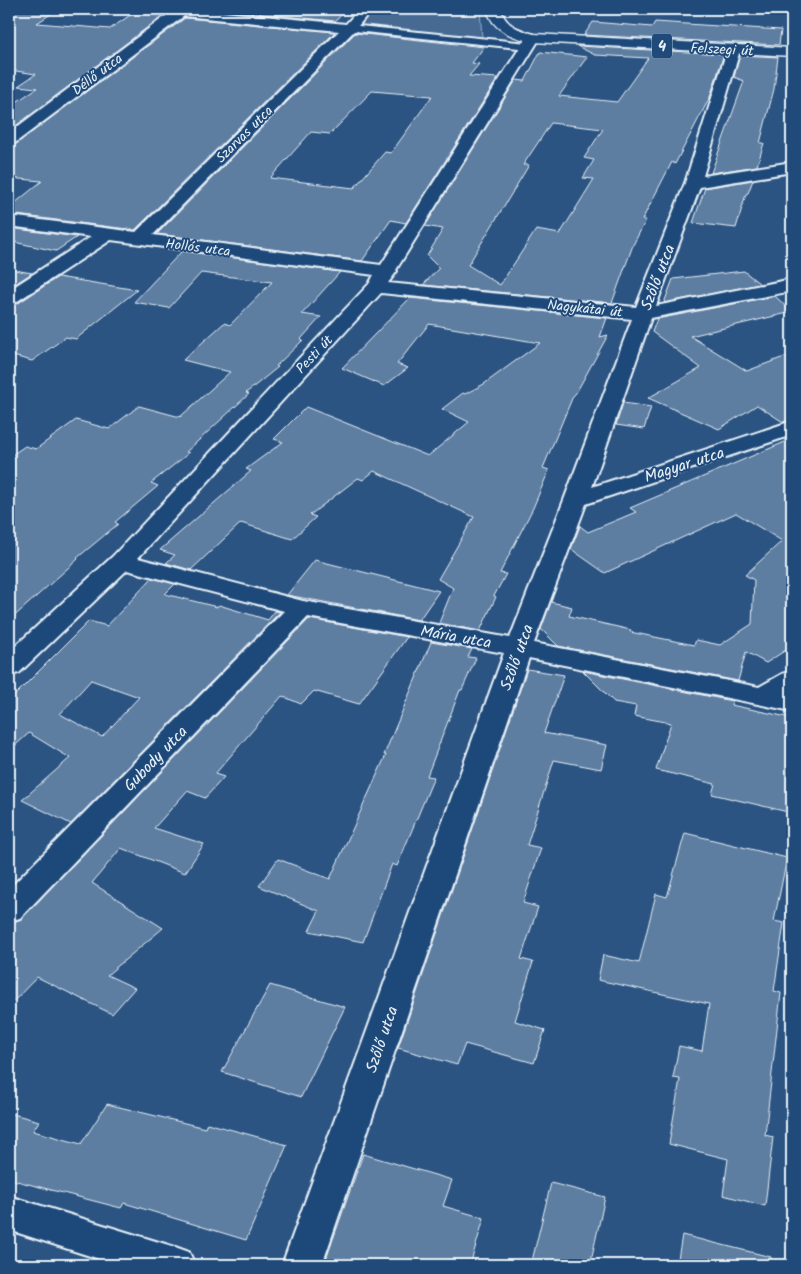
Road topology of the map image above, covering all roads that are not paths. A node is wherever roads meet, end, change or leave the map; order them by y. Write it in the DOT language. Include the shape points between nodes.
graph roads {
  1 [pos="366,9"];
  2 [pos="494,9"];
  3 [pos="183,10"];
  4 [pos="349,28"];
  5 [pos="530,42"];
  6 [pos="733,50"];
  7 [pos="792,52"];
  8 [pos="9,140"];
  9 [pos="792,167"];
  10 [pos="692,183"];
  11 [pos="9,221"];
  12 [pos="106,235"];
  13 [pos="140,239"];
  14 [pos="388,271"];
  15 [pos="792,285"];
  16 [pos="376,287"];
  17 [pos="9,298"];
  18 [pos="643,314"];
  19 [pos="792,428"];
  20 [pos="576,500"];
  21 [pos="122,561"];
  22 [pos="302,608"];
  23 [pos="519,648"];
  24 [pos="9,667"];
  25 [pos="792,680"];
  26 [pos="765,695"];
  27 [pos="792,702"];
  28 [pos="9,909"];
  29 [pos="12,1221"];
  30 [pos="174,1265"];
  31 [pos="302,1265"];
  1 -- 4 [label="street, Szarvas utca"];
  2 -- 5 [label="main road, 4" via="502,27"];
  3 -- 4 [label="street"];
  3 -- 8 [label="street, Déllő utca"];
  4 -- 5 [label="street"];
  4 -- 13 [label="street, Szarvas utca"];
  5 -- 6 [label="main road, Felszegi út / 4"];
  5 -- 14 [label="street, Pesti út"];
  6 -- 7 [label="main road, Felszegi út / 4"];
  6 -- 10 [label="street, Szőlő utca"];
  9 -- 10 [label="street"];
  10 -- 18 [label="street, Szőlő utca"];
  11 -- 12 [label="street, Hollós utca"];
  12 -- 13 [label="street, Hollós utca"];
  12 -- 17 [label="street"];
  13 -- 14 [label="street, Hollós utca"];
  14 -- 16 [label="street, Pesti út"];
  15 -- 18 [label="street, Nagykátai út"];
  16 -- 18 [label="street, Nagykátai út"];
  16 -- 21 [label="street, Pesti út"];
  18 -- 20 [label="street, Szőlő utca"];
  19 -- 20 [label="street, Magyar utca"];
  20 -- 23 [label="street, Szőlő utca"];
  21 -- 22 [label="street, Mária utca"];
  21 -- 24 [label="street, Pesti út"];
  22 -- 23 [label="street, Mária utca"];
  22 -- 28 [label="street, Gubody utca"];
  23 -- 26 [label="street, Mária utca"];
  23 -- 31 [label="street, Szőlő utca"];
  25 -- 26 [label="street"];
  26 -- 27 [label="street, Mária utca"];
  29 -- 30 [label="street"];
}
